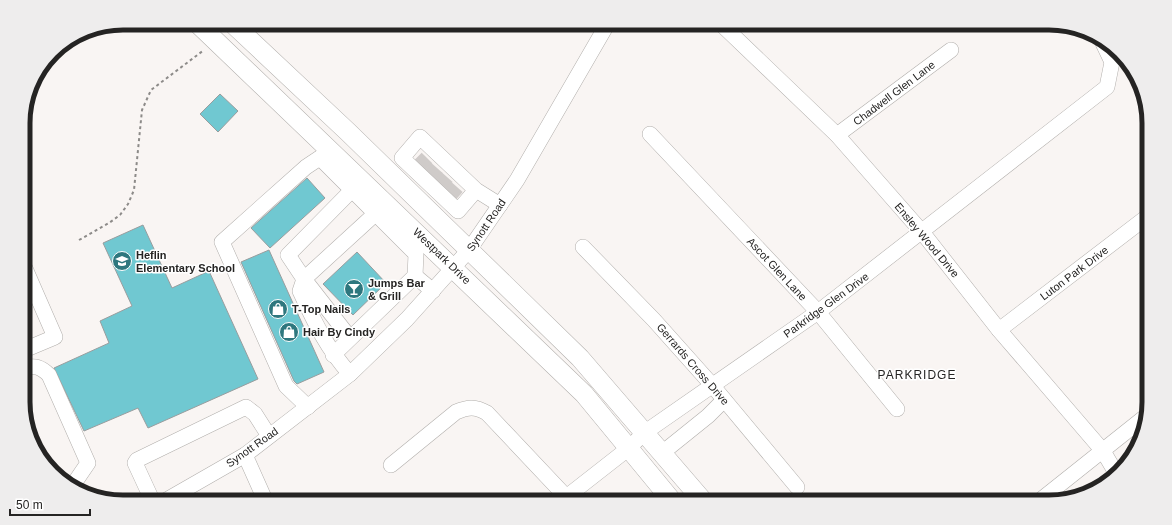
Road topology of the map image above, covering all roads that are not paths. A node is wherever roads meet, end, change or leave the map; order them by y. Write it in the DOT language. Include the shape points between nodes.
graph roads {
  1 [pos="204,30"];
  2 [pos="239,30"];
  3 [pos="604,30"];
  4 [pos="727,30"];
  5 [pos="1106,49"];
  6 [pos="951,50"];
  7 [pos="348,132"];
  8 [pos="650,134"];
  9 [pos="837,135"];
  10 [pos="325,154"];
  11 [pos="437,175"];
  12 [pos="393,176"];
  13 [pos="352,190"];
  14 [pos="476,190"];
  15 [pos="500,205"];
  16 [pos="381,209"];
  17 [pos="1142,221"];
  18 [pos="922,232"];
  19 [pos="583,247"];
  20 [pos="469,250"];
  21 [pos="454,268"];
  22 [pos="415,276"];
  23 [pos="304,279"];
  24 [pos="30,281"];
  25 [pos="433,291"];
  26 [pos="818,312"];
  27 [pos="999,330"];
  28 [pos="350,338"];
  29 [pos="30,346"];
  30 [pos="333,355"];
  31 [pos="30,367"];
  32 [pos="350,374"];
  33 [pos="712,385"];
  34 [pos="724,400"];
  35 [pos="308,408"];
  36 [pos="898,409"];
  37 [pos="1140,421"];
  38 [pos="644,433"];
  39 [pos="269,436"];
  40 [pos="629,448"];
  41 [pos="1103,451"];
  42 [pos="662,453"];
  43 [pos="245,455"];
  44 [pos="391,464"];
  45 [pos="1114,469"];
  46 [pos="75,482"];
  47 [pos="797,487"];
  48 [pos="150,495"];
  49 [pos="175,495"];
  50 [pos="263,495"];
  51 [pos="562,495"];
  52 [pos="572,495"];
  53 [pos="668,495"];
  54 [pos="698,495"];
  55 [pos="1047,495"];
  1 -- 10 [label="main road, Westpark Drive"];
  2 -- 7 [label="main road, Westpark Drive"];
  3 -- 15 [label="street, Synott Road"];
  4 -- 9 [label="street, Ensley Wood Drive"];
  5 -- 18 [label="street, Parkridge Glen Drive" via="1112,62 1107,87"];
  6 -- 9 [label="street, Chadwell Glen Lane"];
  7 -- 10 [label="main road"];
  7 -- 12 [label="main road, Westpark Drive"];
  8 -- 26 [label="street, Ascot Glen Lane"];
  9 -- 18 [label="street, Ensley Wood Drive"];
  10 -- 13 [label="street"];
  10 -- 16 [label="main road, Westpark Drive"];
  10 -- 35 [label="street" via="222,242 286,386"];
  11 -- 12 [label="street"];
  11 -- 14 [label="street"];
  11 -- 14 [label="street" via="458,211"];
  12 -- 20 [label="main road, Westpark Drive"];
  13 -- 16 [label="street"];
  13 -- 23 [label="street" via="288,255"];
  14 -- 15 [label="street"];
  15 -- 20 [label="street, Synott Road"];
  16 -- 21 [label="main road, Westpark Drive"];
  16 -- 22 [label="street" via="416,254"];
  16 -- 23 [label="street"];
  17 -- 27 [label="street, Luton Park Drive"];
  18 -- 26 [label="street, Parkridge Glen Drive"];
  18 -- 27 [label="street, Ensley Wood Drive"];
  19 -- 33 [label="street, Gerrards Cross Drive" via="654,320"];
  20 -- 21 [label="street, Synott Road"];
  20 -- 38 [label="main road, Westpark Drive" via="580,358"];
  21 -- 25 [label="street, Synott Road"];
  21 -- 40 [label="main road, Westpark Drive" via="584,394"];
  22 -- 25 [label="street"];
  22 -- 28 [label="street"];
  23 -- 28 [label="street"];
  23 -- 30 [label="street" via="300,291"];
  24 -- 29 [label="street" via="55,337"];
  25 -- 32 [label="street, Synott Road"];
  26 -- 33 [label="street, Parkridge Glen Drive"];
  26 -- 36 [label="street, Ascot Glen Lane"];
  27 -- 41 [label="street, Ensley Wood Drive"];
  28 -- 30 [label="street"];
  30 -- 32 [label="street"];
  31 -- 46 [label="street" via="43,369 50,375 88,463"];
  32 -- 35 [label="street, Synott Road"];
  33 -- 34 [label="street, Gerrards Cross Drive"];
  33 -- 38 [label="street, Parkridge Glen Drive"];
  34 -- 42 [label="street"];
  34 -- 47 [label="street, Gerrards Cross Drive"];
  35 -- 39 [label="street, Synott Road"];
  37 -- 41 [label="street"];
  38 -- 40 [label="street, Parkridge Glen Drive"];
  38 -- 42 [label="main road, Westpark Drive"];
  39 -- 43 [label="street, Synott Road"];
  39 -- 48 [label="street" via="255,414 246,407 137,460 135,463"];
  40 -- 52 [label="street, Parkridge Glen Drive"];
  40 -- 53 [label="main road, Westpark Drive"];
  41 -- 45 [label="street, Ensley Wood Drive"];
  41 -- 55 [label="street"];
  42 -- 54 [label="main road, Westpark Drive"];
  43 -- 49 [label="street, Synott Road"];
  43 -- 50 [label="street"];
  44 -- 51 [label="street" via="456,412 477,407 487,413 507,433"];
}
